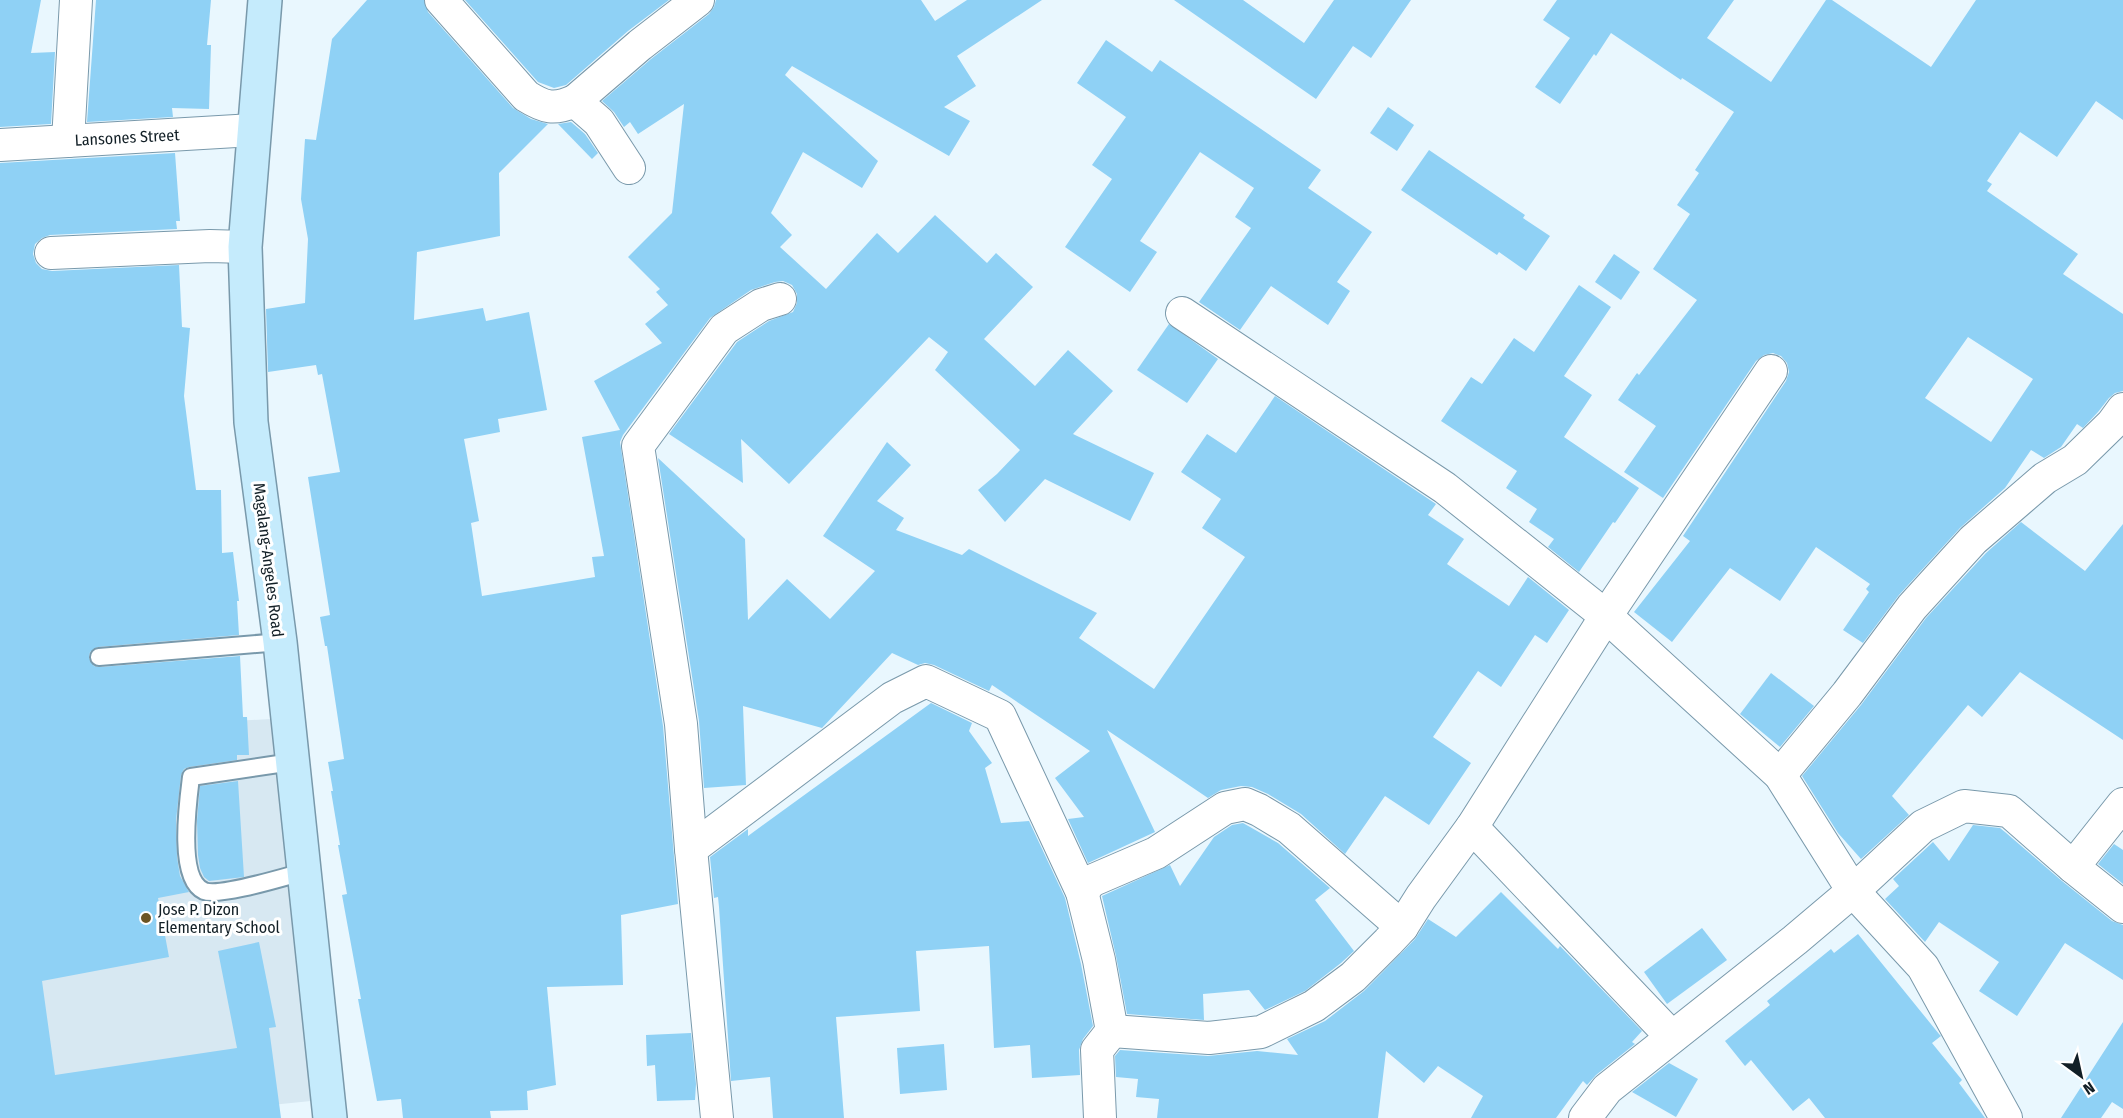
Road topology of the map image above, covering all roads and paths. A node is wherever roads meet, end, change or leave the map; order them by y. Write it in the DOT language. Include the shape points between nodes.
graph roads {
  1 [pos="76,0"];
  2 [pos="441,0"];
  3 [pos="698,0"];
  4 [pos="271,1"];
  5 [pos="575,101"];
  6 [pos="253,130"];
  7 [pos="68,141"];
  8 [pos="0,145"];
  9 [pos="629,168"];
  10 [pos="245,247"];
  11 [pos="51,253"];
  12 [pos="780,298"];
  13 [pos="1182,313"];
  14 [pos="1771,371"];
  15 [pos="2123,409"];
  16 [pos="1606,616"];
  17 [pos="279,642"];
  18 [pos="99,657"];
  19 [pos="292,762"];
  20 [pos="1780,775"];
  21 [pos="2123,804"];
  22 [pos="1472,827"];
  23 [pos="691,849"];
  24 [pos="2073,867"];
  25 [pos="303,872"];
  26 [pos="1853,891"];
  27 [pos="1082,892"];
  28 [pos="2123,907"];
  29 [pos="1402,927"];
  30 [pos="1112,1031"];
  31 [pos="1672,1037"];
  32 [pos="330,1118"];
  33 [pos="717,1118"];
  34 [pos="1100,1118"];
  35 [pos="1585,1118"];
  36 [pos="2006,1118"];
  1 -- 7 [label="street"];
  2 -- 5 [label="street" via="526,96 538,104 561,107"];
  3 -- 5 [label="street"];
  4 -- 6 [label="main road, Magalang-Angeles Road"];
  5 -- 9 [label="street" via="599,122"];
  6 -- 7 [label="street, Lansones Street"];
  6 -- 10 [label="main road, Magalang-Angeles Road"];
  7 -- 8 [label="street, Lansones Street"];
  10 -- 11 [label="street"];
  10 -- 17 [label="main road, Magalang-Angeles Road" via="251,422"];
  12 -- 23 [label="street" via="724,329 638,446 681,724"];
  13 -- 16 [label="street" via="1444,488"];
  14 -- 16 [label="street"];
  15 -- 20 [label="street" via="2075,460 2045,478 1973,540 1912,607"];
  16 -- 20 [label="street"];
  16 -- 22 [label="street"];
  17 -- 18 [label="lane"];
  17 -- 19 [label="main road, Magalang-Angeles Road"];
  19 -- 25 [label="main road, Magalang-Angeles Road"];
  19 -- 25 [label="lane" via="191,777 188,868 193,881 204,891 221,892"];
  20 -- 26 [label="street"];
  21 -- 24 [label="street"];
  22 -- 29 [label="street"];
  22 -- 31 [label="street"];
  23 -- 27 [label="street" via="892,698 926,681 1000,716"];
  23 -- 33 [label="street"];
  24 -- 26 [label="street" via="2009,811 1964,806 1923,826"];
  24 -- 28 [label="street"];
  25 -- 32 [label="main road, Magalang-Angeles Road"];
  26 -- 31 [label="street"];
  26 -- 36 [label="street" via="1923,967"];
  27 -- 29 [label="street" via="1091,881 1156,853 1225,808 1245,804 1289,828"];
  27 -- 30 [label="street"];
  29 -- 30 [label="street" via="1353,977 1314,1006 1261,1032 1209,1038"];
  30 -- 34 [label="street" via="1097,1050"];
  31 -- 35 [label="street" via="1607,1089"];
}
